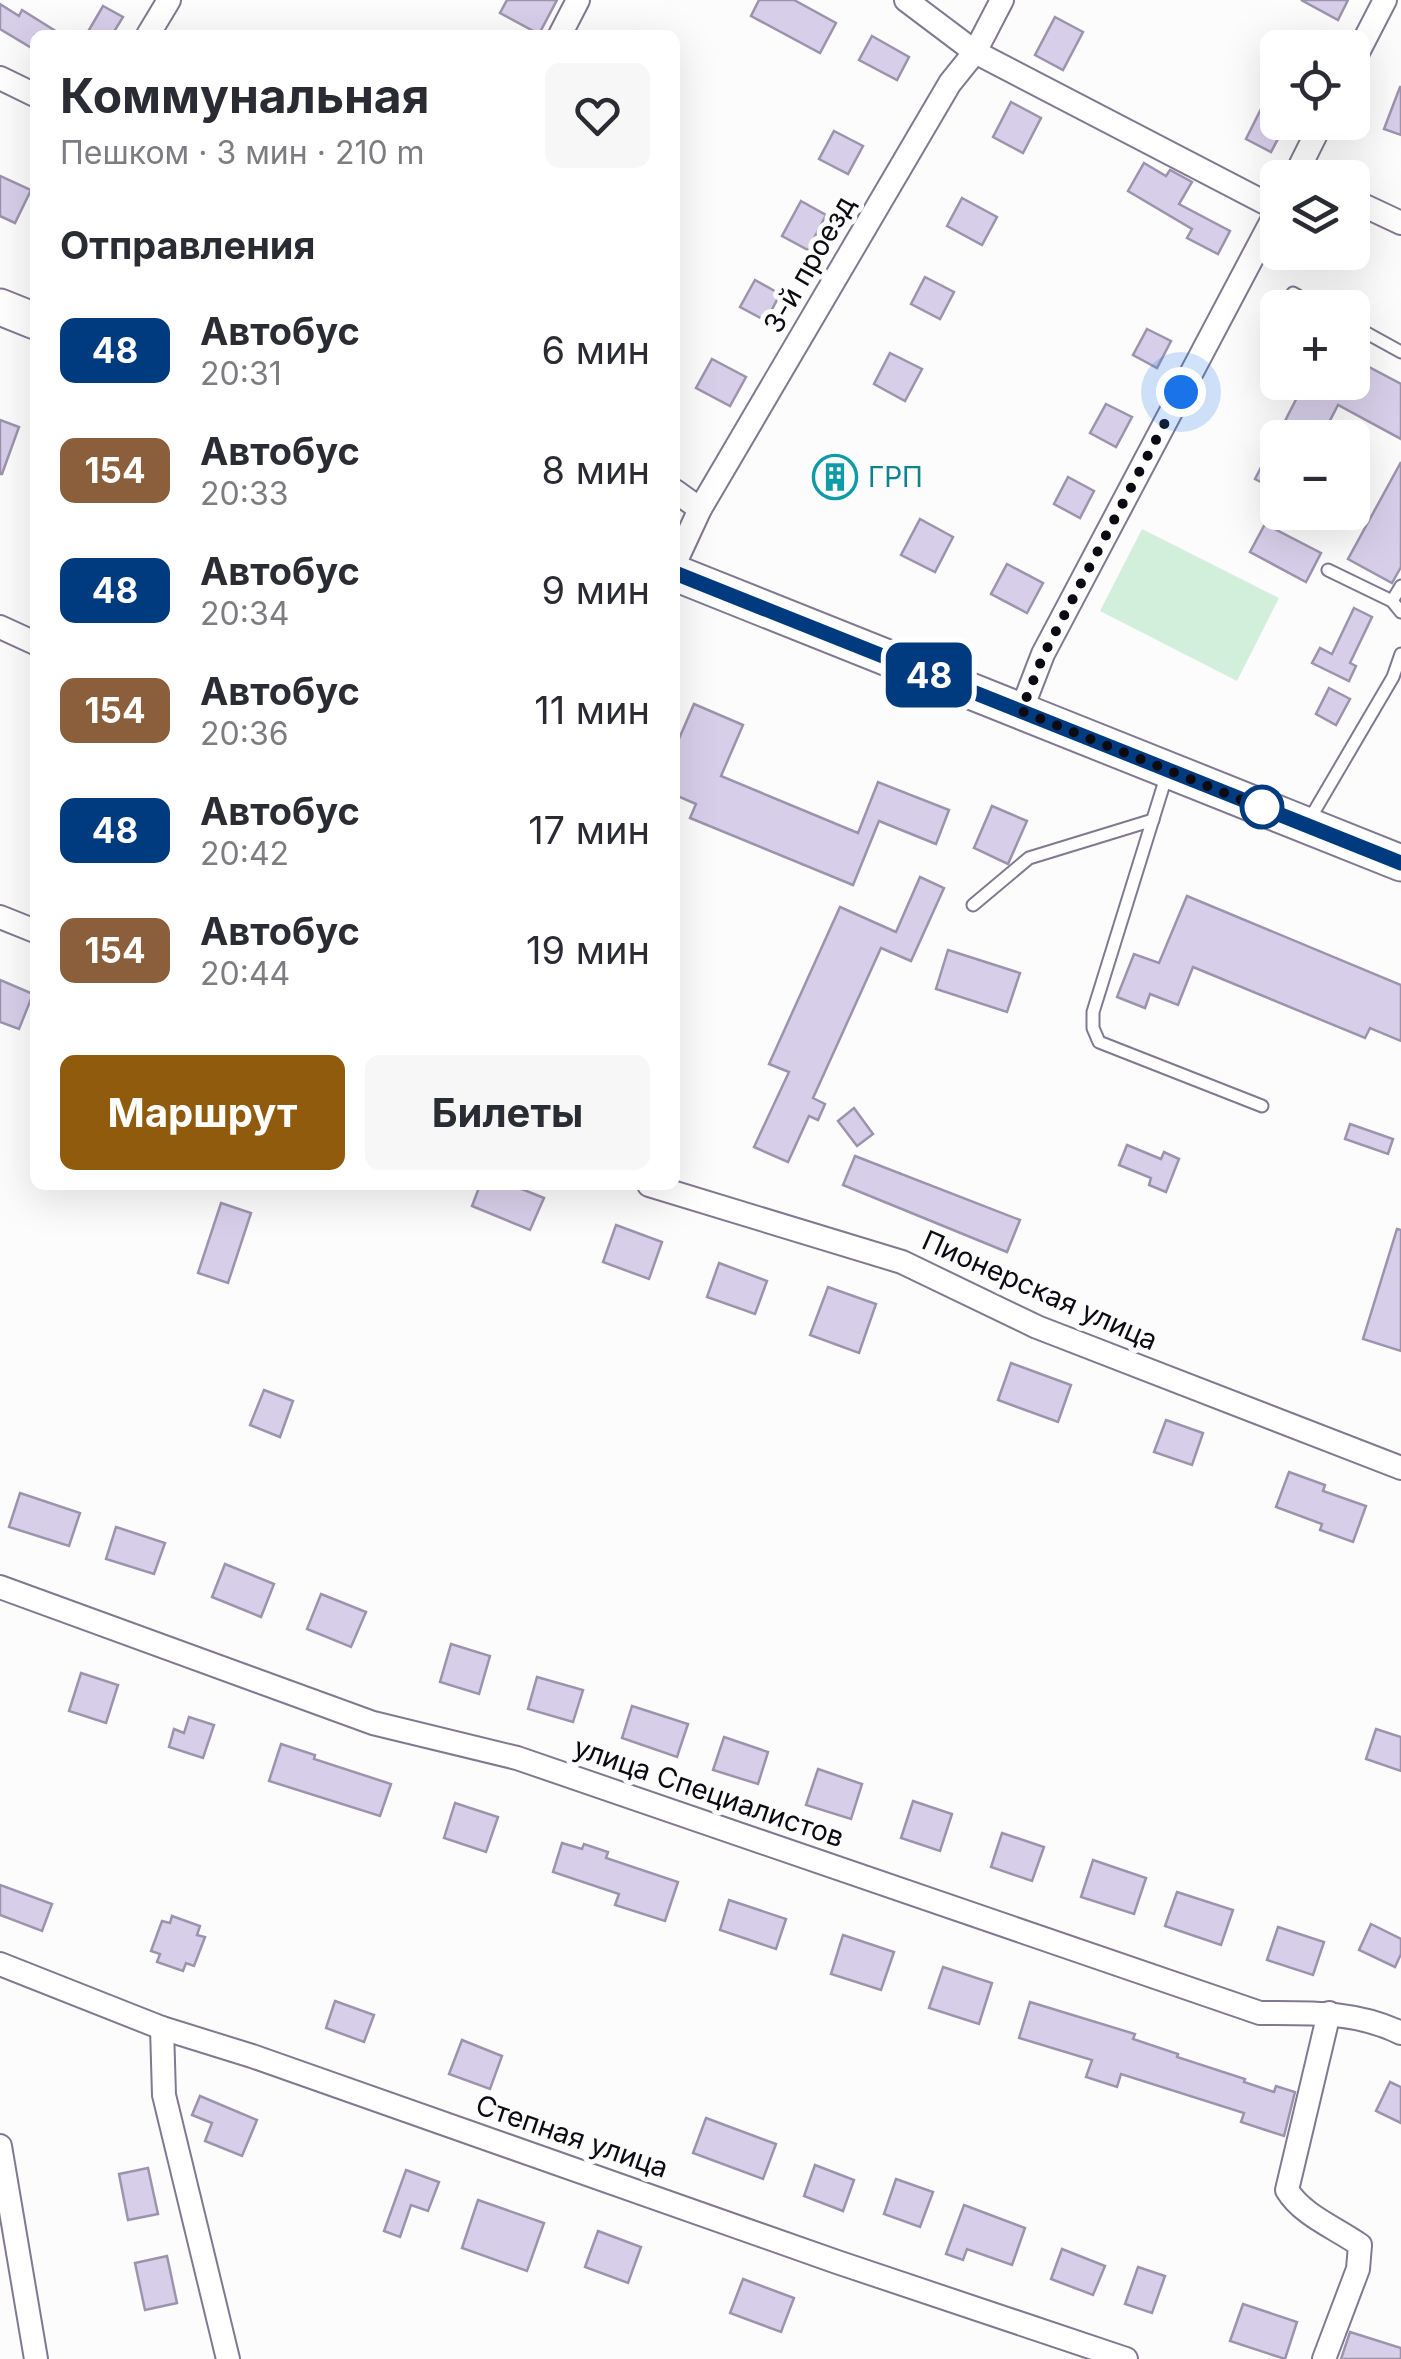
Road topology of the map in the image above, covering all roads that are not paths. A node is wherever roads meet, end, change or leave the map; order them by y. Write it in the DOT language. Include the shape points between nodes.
graph roads {
  1 [pos="170,0"];
  2 [pos="578,0"];
  3 [pos="906,0"];
  4 [pos="1002,0"];
  5 [pos="1385,0"];
  6 [pos="151,30"];
  7 [pos="563,30"];
  8 [pos="1370,30"];
  9 [pos="975,52"];
  10 [pos="0,78"];
  11 [pos="30,92"];
  12 [pos="1260,200"];
  13 [pos="1370,208"];
  14 [pos="1401,223"];
  15 [pos="1260,241"];
  16 [pos="0,307"];
  17 [pos="30,319"];
  18 [pos="1370,335"];
  19 [pos="1401,352"];
  20 [pos="680,495"];
  21 [pos="700,509"];
  22 [pos="680,551"];
  23 [pos="1328,570"];
  24 [pos="680,575"];
  25 [pos="1401,586"];
  26 [pos="1397,606"];
  27 [pos="0,627"];
  28 [pos="30,642"];
  29 [pos="1401,654"];
  30 [pos="1021,711"];
  31 [pos="1169,770"];
  32 [pos="1153,820"];
  33 [pos="1306,825"];
  34 [pos="1401,863"];
  35 [pos="972,905"];
  36 [pos="0,917"];
  37 [pos="30,929"];
  38 [pos="1262,1106"];
  39 [pos="665,1190"];
  40 [pos="1401,1468"];
  41 [pos="0,1587"];
  42 [pos="0,1964"];
  43 [pos="1329,2013"];
  44 [pos="162,2028"];
  45 [pos="1401,2033"];
  46 [pos="0,2146"];
  47 [pos="1093,2355"];
  48 [pos="36,2359"];
  49 [pos="228,2359"];
  50 [pos="1126,2359"];
  51 [pos="1324,2359"];
  1 -- 6 [label="street"];
  2 -- 7 [label="street"];
  3 -- 9 [label="street"];
  4 -- 9 [label="street, 3-й проезд"];
  5 -- 8 [label="street"];
  9 -- 12 [label="street"];
  9 -- 21 [label="street, 3-й проезд" via="950,83"];
  10 -- 11 [label="street"];
  13 -- 14 [label="street"];
  15 -- 30 [label="street" via="1044,654"];
  16 -- 17 [label="main road"];
  18 -- 19 [label="lane"];
  20 -- 21 [label="street"];
  21 -- 22 [label="street, 3-й проезд"];
  23 -- 26 [label="lane"];
  24 -- 30 [label="main road"];
  25 -- 26 [label="lane"];
  27 -- 28 [label="street"];
  29 -- 33 [label="lane" via="1394,677"];
  30 -- 31 [label="main road"];
  31 -- 32 [label="lane"];
  31 -- 33 [label="main road"];
  32 -- 35 [label="lane" via="1029,858"];
  32 -- 38 [label="lane" via="1092,1028 1099,1042"];
  33 -- 34 [label="main road"];
  36 -- 37 [label="street"];
  39 -- 40 [label="street, Пионерская улица" via="902,1262 1037,1327"];
  41 -- 43 [label="street, улица Специалистов" via="373,1722 516,1758 1260,2014"];
  42 -- 44 [label="street, Степная улица"];
  43 -- 45 [label="street, улица Специалистов" via="1374,2020"];
  43 -- 51 [label="street" via="1287,2190 1297,2206 1360,2245 1358,2268"];
  44 -- 47 [label="street, Степная улица" via="1022,2322"];
  44 -- 49 [label="street" via="164,2095"];
  46 -- 48 [label="street"];
  47 -- 50 [label="street, Степная улица"];
}
